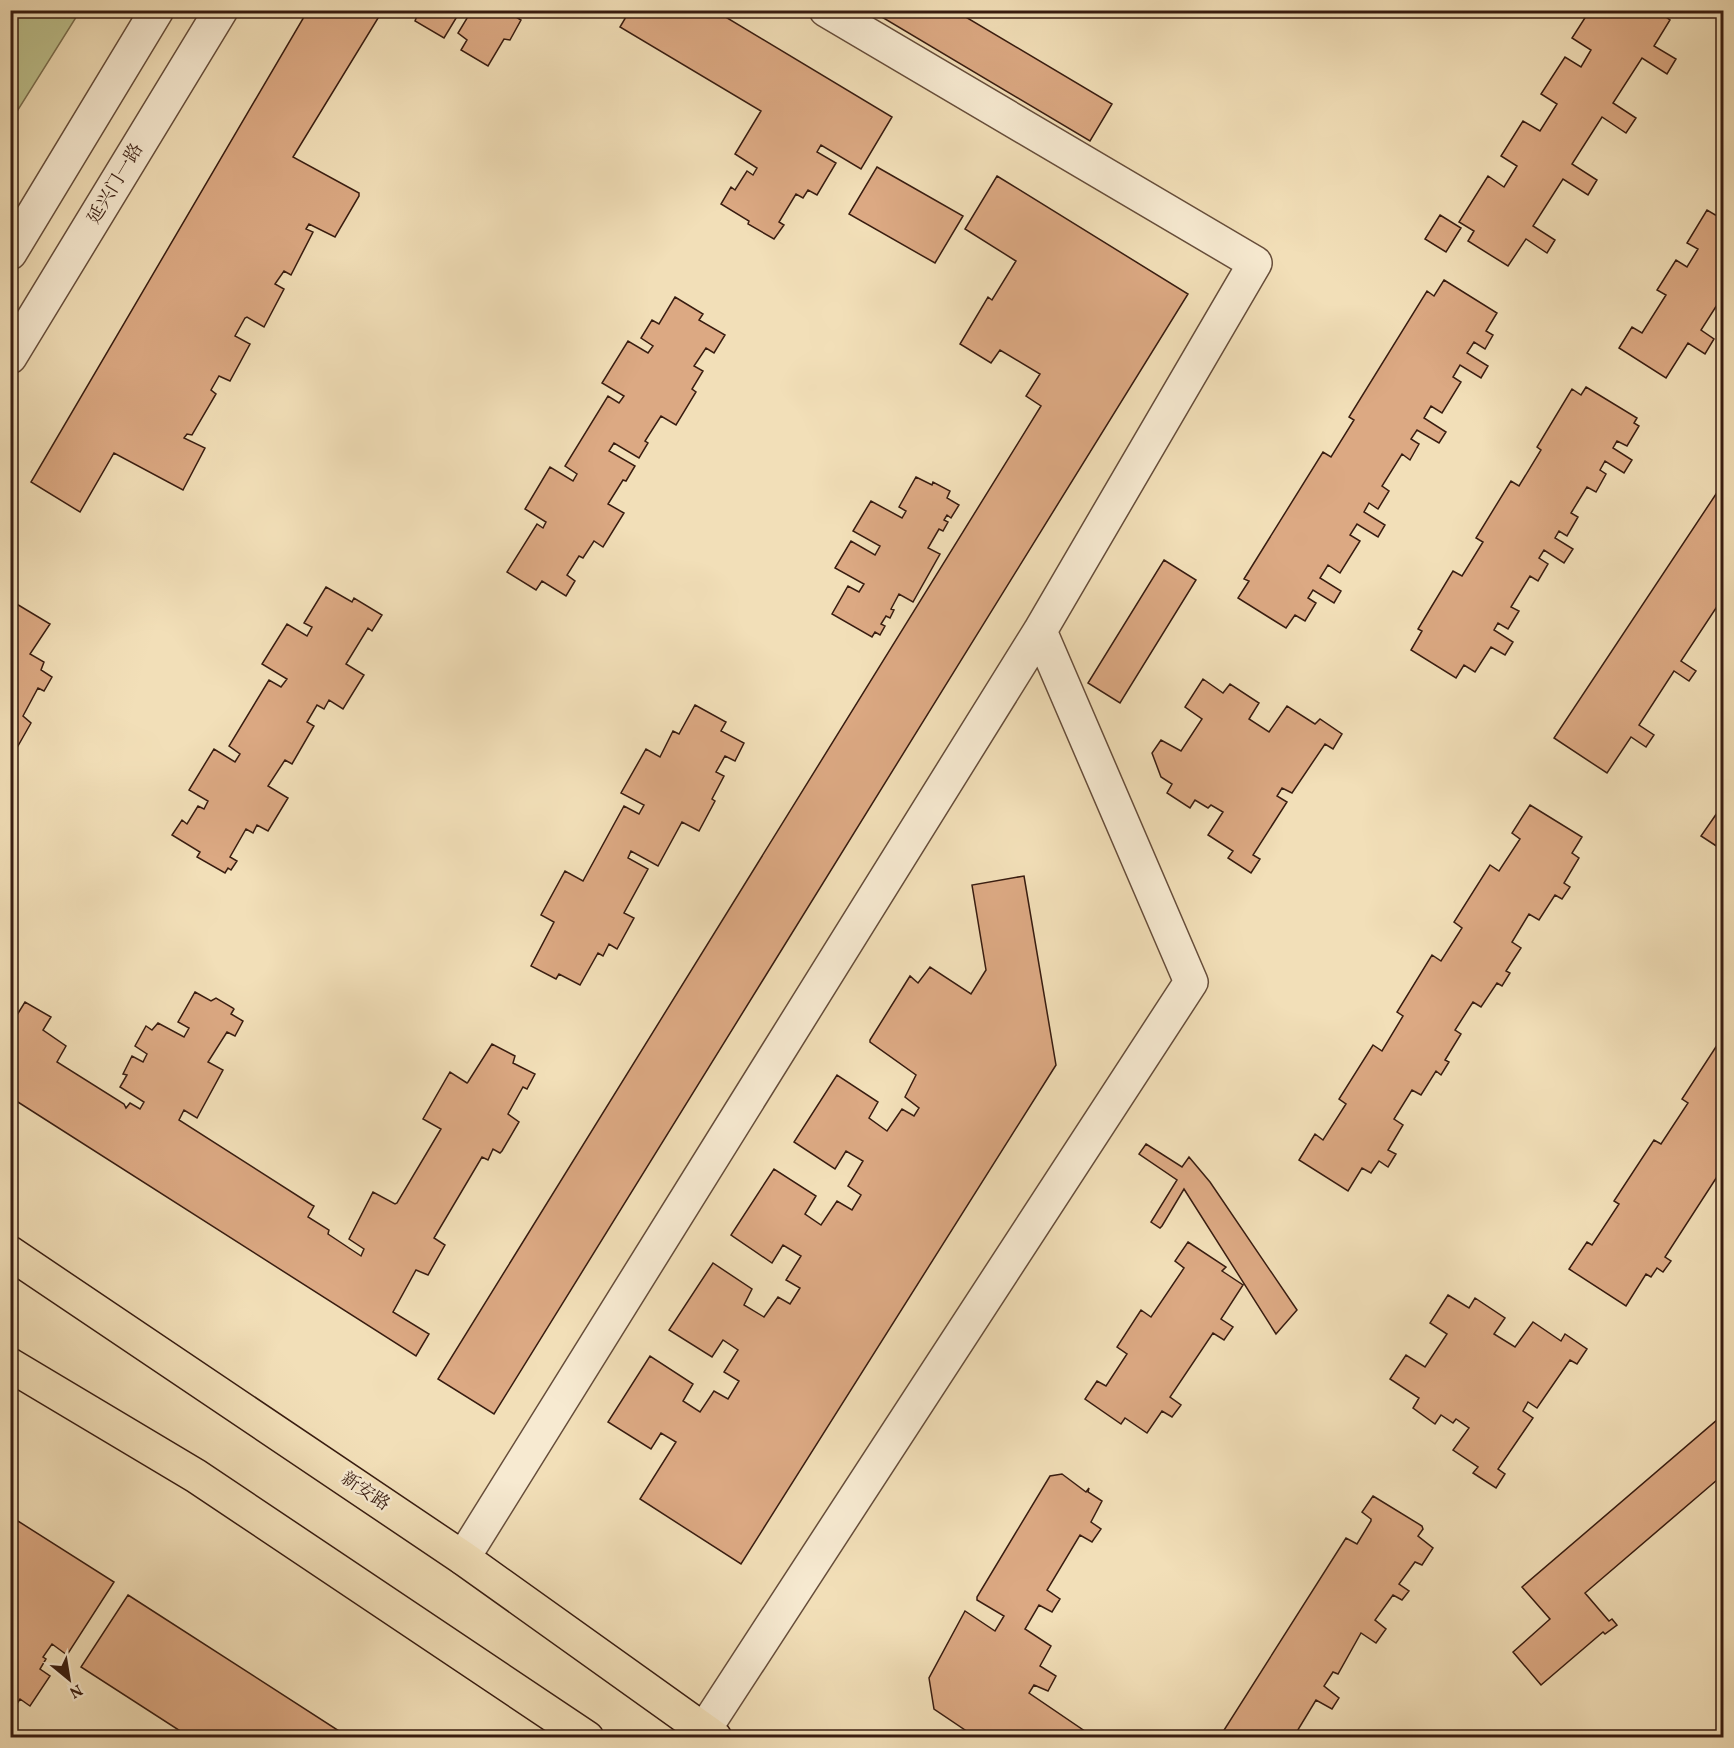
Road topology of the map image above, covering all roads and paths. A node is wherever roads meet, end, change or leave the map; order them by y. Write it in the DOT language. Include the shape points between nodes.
graph roads {
  1 [pos="157,10"];
  2 [pos="221,10"];
  3 [pos="826,10"];
  4 [pos="10,253"];
  5 [pos="10,357"];
  6 [pos="1040,631"];
  7 [pos="10,1253"];
  8 [pos="10,1365"];
  9 [pos="463,1558"];
  10 [pos="709,1734"];
  11 [pos="586,1737"];
  1 -- 4 [label="street"];
  2 -- 5 [label="street, 延兴门一路"];
  3 -- 6 [label="street" via="1255,263"];
  6 -- 9 [label="street"];
  6 -- 10 [label="street" via="1191,982"];
  7 -- 9 [label="main road, 新安路"];
  8 -- 11 [label="main road" via="196,1476"];
  9 -- 10 [label="main road, 新安路"];
}
